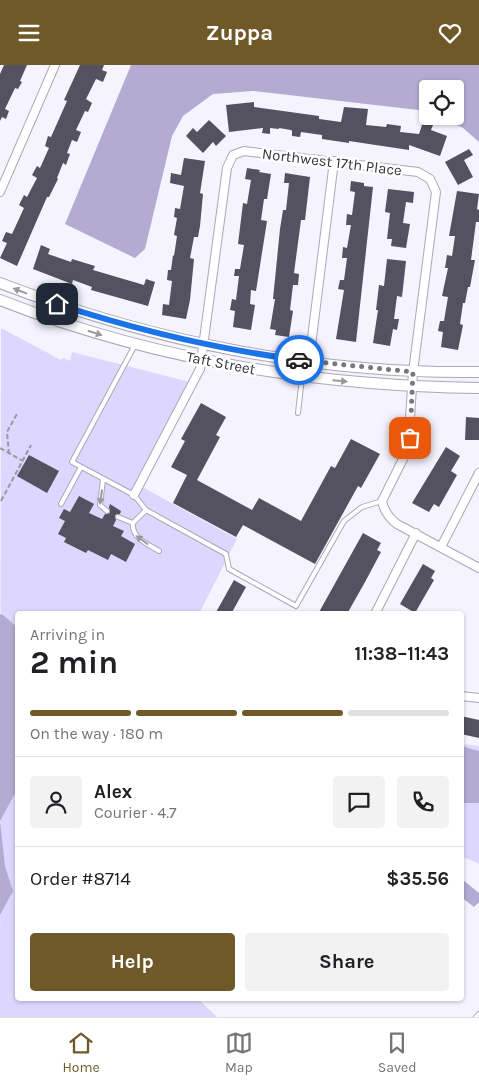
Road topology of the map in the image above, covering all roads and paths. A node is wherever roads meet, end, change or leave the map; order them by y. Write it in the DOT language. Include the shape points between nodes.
graph roads {
  1 [pos="55,65"];
  2 [pos="334,161"];
  3 [pos="0,192"];
  4 [pos="0,283"];
  5 [pos="0,300"];
  6 [pos="139,330"];
  7 [pos="204,344"];
  8 [pos="135,345"];
  9 [pos="203,361"];
  10 [pos="309,362"];
  11 [pos="479,372"];
  12 [pos="302,377"];
  13 [pos="413,380"];
  14 [pos="479,388"];
  15 [pos="18,412"];
  16 [pos="298,413"];
  17 [pos="31,445"];
  18 [pos="0,448"];
  19 [pos="9,454"];
  20 [pos="23,461"];
  21 [pos="81,467"];
  22 [pos="479,473"];
  23 [pos="103,479"];
  24 [pos="134,495"];
  25 [pos="1,501"];
  26 [pos="382,501"];
  27 [pos="61,504"];
  28 [pos="146,510"];
  29 [pos="107,511"];
  30 [pos="118,517"];
  31 [pos="133,523"];
  32 [pos="416,533"];
  33 [pos="440,547"];
  34 [pos="160,551"];
  35 [pos="479,567"];
  36 [pos="377,611"];
  37 [pos="464,696"];
  38 [pos="479,698"];
  39 [pos="479,1013"];
  40 [pos="476,1017"];
  1 -- 3 [label="street"];
  2 -- 7 [label="street, Northwest 17th Place" via="244,151 233,155 227,167"];
  2 -- 10 [label="street"];
  2 -- 13 [label="street, Northwest 17th Place" via="418,172 430,179 436,193"];
  6 -- 4 [label="street, Taft Street, one-way"];
  5 -- 8 [label="street, Taft Street, one-way"];
  6 -- 7 [label="street, Taft Street"];
  6 -- 8 [label="street"];
  7 -- 9 [label="street"];
  7 -- 10 [label="street, Taft Street"];
  8 -- 9 [label="street, Taft Street"];
  8 -- 21 [label="lane" via="72,462"];
  9 -- 12 [label="street, Taft Street"];
  9 -- 24 [label="street"];
  10 -- 13 [label="street, Taft Street"];
  11 -- 13 [label="street, Taft Street"];
  12 -- 13 [label="street, Taft Street, one-way"];
  12 -- 16 [label="lane"];
  13 -- 14 [label="street, Taft Street"];
  13 -- 26 [label="street" via="408,449"];
  15 -- 19 [label="path" via="7,433"];
  17 -- 20 [label="path"];
  18 -- 19 [label="path"];
  19 -- 20 [label="path"];
  20 -- 25 [label="path"];
  21 -- 23 [label="lane"];
  21 -- 27 [label="lane"];
  22 -- 33 [label="street"];
  23 -- 24 [label="lane"];
  23 -- 29 [label="lane, one-way" via="100,505"];
  24 -- 28 [label="lane"];
  26 -- 28 [label="lane" via="362,507 344,521 296,606 230,569 226,554"];
  26 -- 32 [label="street" via="392,520"];
  28 -- 31 [label="lane"];
  30 -- 31 [label="lane"];
  34 -- 31 [label="lane, one-way" via="134,534"];
  32 -- 33 [label="street"];
  32 -- 36 [label="street"];
  33 -- 35 [label="street"];
  37 -- 38 [label="street"];
  39 -- 40 [label="lane"];
}
